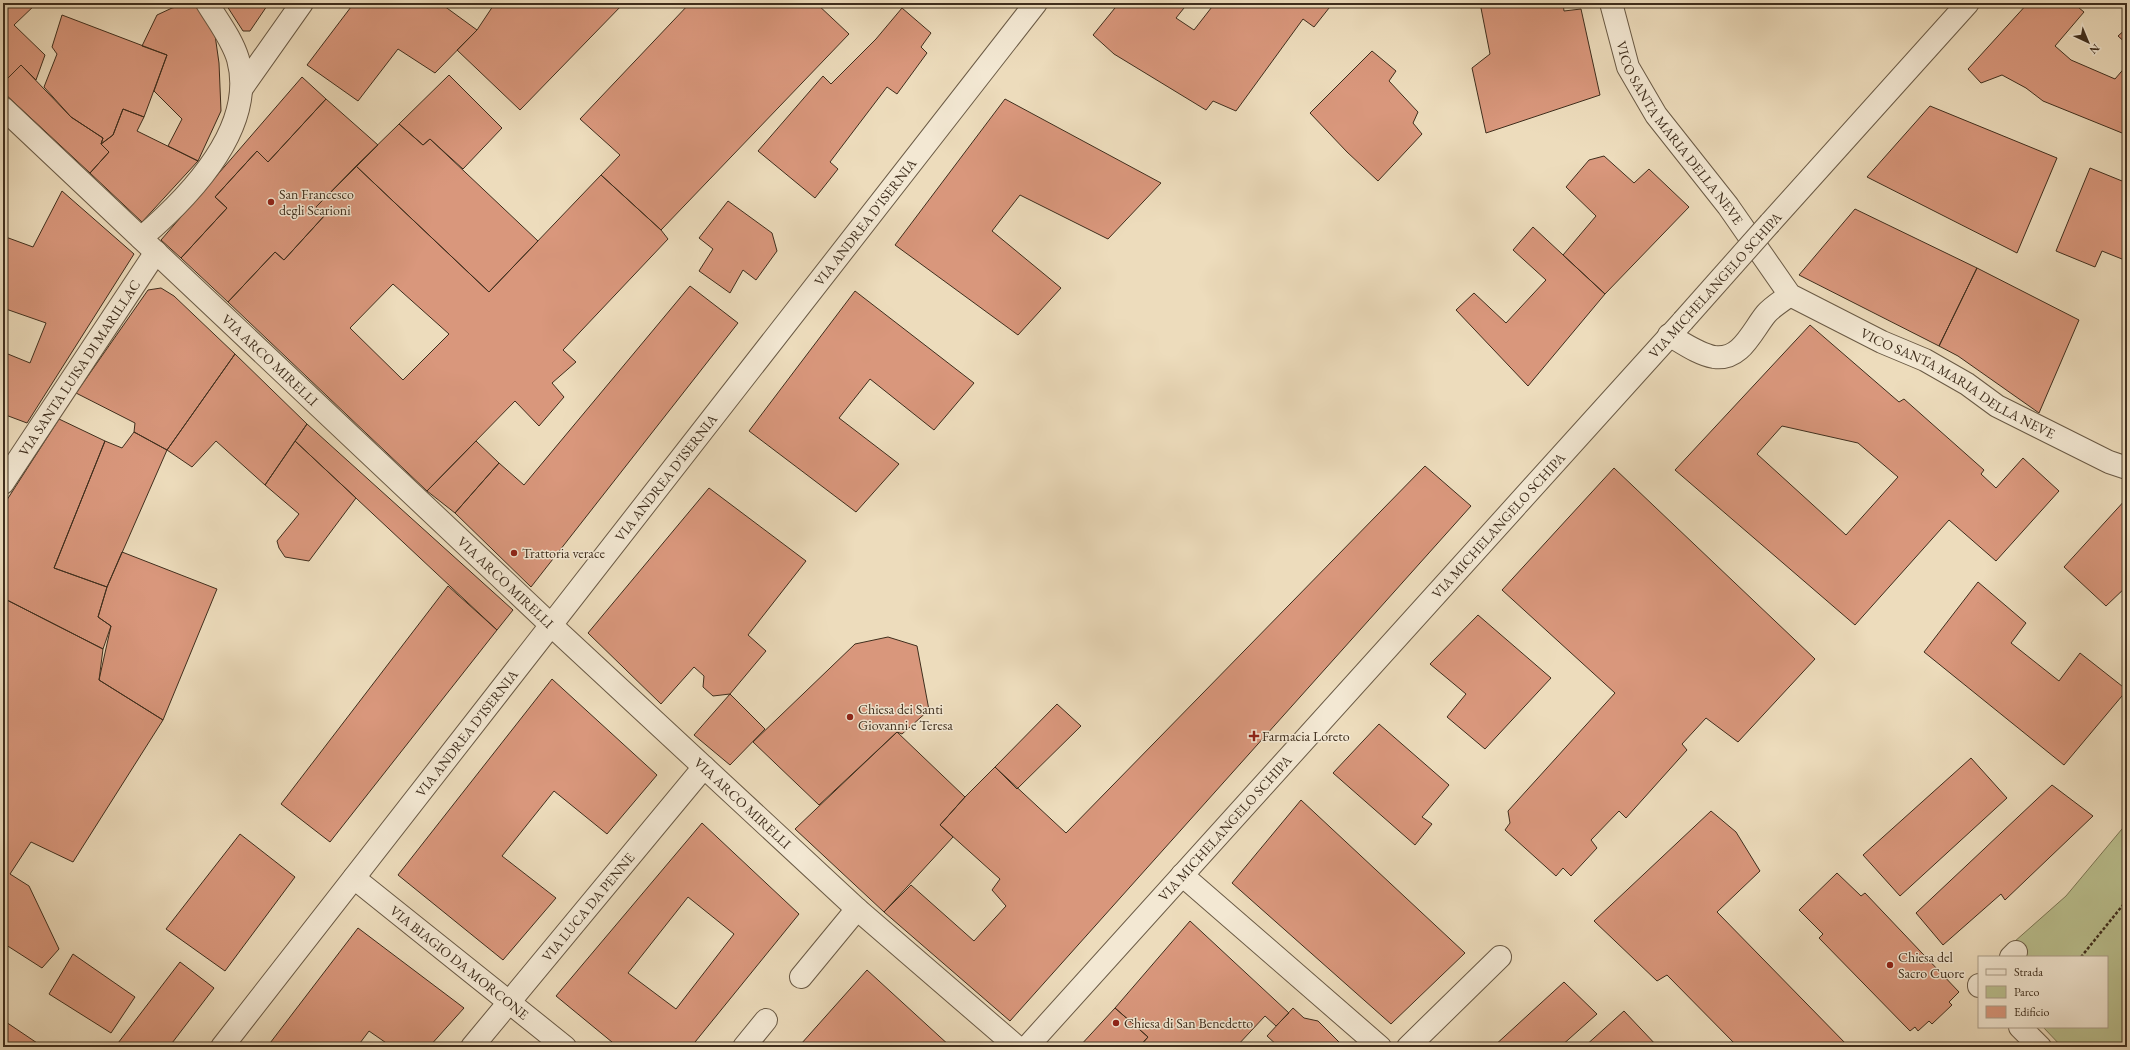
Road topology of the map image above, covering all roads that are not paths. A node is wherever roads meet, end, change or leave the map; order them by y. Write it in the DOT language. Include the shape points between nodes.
graph roads {
  1 [pos="207,3"];
  2 [pos="302,3"];
  3 [pos="1036,3"];
  4 [pos="1611,3"];
  5 [pos="1968,3"];
  6 [pos="242,88"];
  7 [pos="3,108"];
  8 [pos="149,245"];
  9 [pos="1790,295"];
  10 [pos="1676,328"];
  11 [pos="2127,468"];
  12 [pos="3,483"];
  13 [pos="552,626"];
  14 [pos="704,767"];
  15 [pos="1182,875"];
  16 [pos="354,878"];
  17 [pos="857,909"];
  18 [pos="1500,958"];
  19 [pos="802,977"];
  20 [pos="509,1002"];
  21 [pos="766,1020"];
  22 [pos="2021,1028"];
  23 [pos="222,1047"];
  24 [pos="472,1047"];
  25 [pos="565,1047"];
  26 [pos="744,1047"];
  27 [pos="1017,1047"];
  28 [pos="1027,1047"];
  29 [pos="1380,1047"];
  30 [pos="1408,1047"];
  31 [pos="2040,1047"];
  1 -- 6 [label="street" via="233,44"];
  2 -- 6 [label="street"];
  3 -- 13 [label="street, VIA ANDREA D'ISERNIA"];
  4 -- 9 [label="street, VICO SANTA MARIA DELLA NEVE" via="1628,67 1656,115 1728,206"];
  5 -- 10 [label="street, VIA MICHELANGELO SCHIPA, bridge"];
  6 -- 8 [label="street, VIA SANTA LUISA DI MARILLAC" via="236,120 208,167"];
  7 -- 8 [label="street, VIA ARCO MIRELLI"];
  8 -- 12 [label="street, VIA SANTA LUISA DI MARILLAC"];
  8 -- 13 [label="street, VIA ARCO MIRELLI"];
  9 -- 10 [label="street" via="1767,313 1740,350 1724,357 1714,357 1700,352"];
  9 -- 11 [label="street, VICO SANTA MARIA DELLA NEVE" via="1882,342 1925,360 1967,384 1997,406 2108,462"];
  10 -- 15 [label="street, VIA MICHELANGELO SCHIPA"];
  13 -- 14 [label="street, VIA ARCO MIRELLI"];
  13 -- 16 [label="street, VIA ANDREA D'ISERNIA"];
  14 -- 17 [label="street, VIA ARCO MIRELLI"];
  14 -- 20 [label="street, VIA LUCA DA PENNE"];
  15 -- 28 [label="street, VIA MICHELANGELO SCHIPA"];
  15 -- 29 [label="street"];
  16 -- 20 [label="street, VIA BIAGIO DA MORCONE"];
  16 -- 23 [label="street, VIA ANDREA D'ISERNIA"];
  17 -- 19 [label="street"];
  17 -- 27 [label="street, VIA ARCO MIRELLI"];
  18 -- 30 [label="street"];
  20 -- 24 [label="street, VIA LUCA DA PENNE"];
  20 -- 25 [label="street, VIA BIAGIO DA MORCONE"];
  21 -- 26 [label="street"];
  22 -- 31 [label="street"];
}
